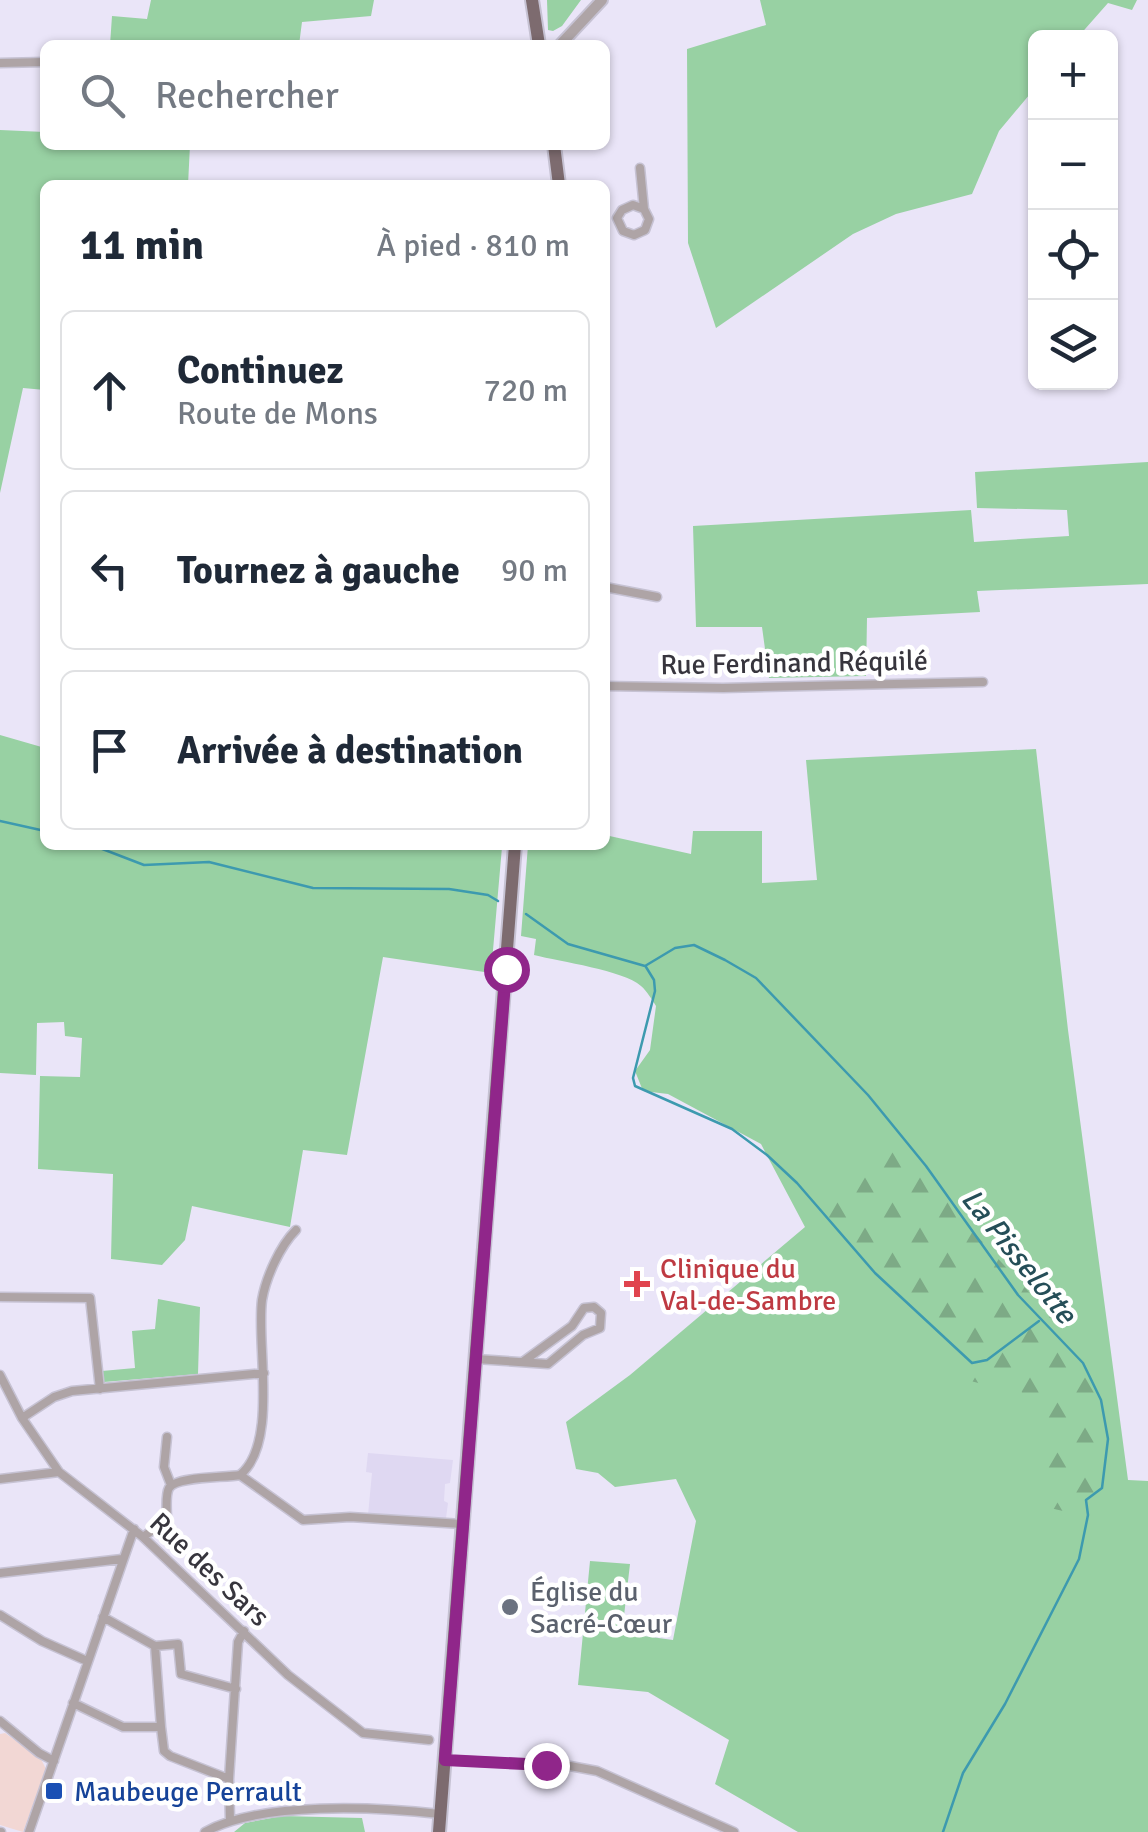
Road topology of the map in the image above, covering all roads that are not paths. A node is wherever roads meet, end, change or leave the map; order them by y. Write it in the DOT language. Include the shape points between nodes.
graph roads {
  1 [pos="532,0"];
  2 [pos="602,0"];
  3 [pos="538,40"];
  4 [pos="565,40"];
  5 [pos="40,62"];
  6 [pos="0,63"];
  7 [pos="555,150"];
  8 [pos="640,168"];
  9 [pos="558,180"];
  10 [pos="644,209"];
  11 [pos="610,218"];
  12 [pos="617,218"];
  13 [pos="610,587"];
  14 [pos="656,596"];
  15 [pos="982,682"];
  16 [pos="610,686"];
  17 [pos="516,850"];
  18 [pos="296,1230"];
  19 [pos="0,1297"];
  20 [pos="577,1321"];
  21 [pos="590,1332"];
  22 [pos="477,1339"];
  23 [pos="476,1359"];
  24 [pos="494,1359"];
  25 [pos="524,1361"];
  26 [pos="264,1373"];
  27 [pos="0,1374"];
  28 [pos="100,1388"];
  29 [pos="22,1418"];
  30 [pos="168,1437"];
  31 [pos="59,1472"];
  32 [pos="240,1475"];
  33 [pos="0,1480"];
  34 [pos="171,1485"];
  35 [pos="462,1524"];
  36 [pos="134,1529"];
  37 [pos="143,1536"];
  38 [pos="122,1558"];
  39 [pos="0,1573"];
  40 [pos="0,1615"];
  41 [pos="103,1617"];
  42 [pos="244,1631"];
  43 [pos="155,1646"];
  44 [pos="87,1661"];
  45 [pos="181,1674"];
  46 [pos="158,1676"];
  47 [pos="236,1689"];
  48 [pos="73,1703"];
  49 [pos="0,1721"];
  50 [pos="161,1726"];
  51 [pos="429,1740"];
  52 [pos="445,1760"];
  53 [pos="54,1761"];
  54 [pos="229,1779"];
  55 [pos="440,1814"];
  56 [pos="230,1821"];
  57 [pos="29,1832"];
  58 [pos="206,1832"];
  59 [pos="439,1832"];
  60 [pos="734,1832"];
  1 -- 3 [label="main road"];
  2 -- 4 [label="street"];
  5 -- 6 [label="street"];
  7 -- 9 [label="main road"];
  8 -- 10 [label="street"];
  10 -- 12 [label="street" via="632,205"];
  10 -- 12 [label="street" via="648,220 634,236"];
  11 -- 12 [label="street"];
  13 -- 14 [label="street"];
  15 -- 16 [label="street, Rue Ferdinand Réquilé"];
  17 -- 22 [label="main road"];
  18 -- 26 [label="street" via="263,1296"];
  19 -- 28 [label="street" via="90,1298"];
  20 -- 21 [label="street"];
  20 -- 21 [label="street" via="584,1308 598,1310 602,1324"];
  20 -- 25 [label="street"];
  21 -- 25 [label="street" via="548,1364"];
  22 -- 23 [label="main road"];
  22 -- 24 [label="street"];
  23 -- 24 [label="street"];
  23 -- 35 [label="main road"];
  24 -- 25 [label="street"];
  26 -- 28 [label="street"];
  26 -- 32 [label="street" via="255,1452"];
  27 -- 29 [label="street, Rue des Sars"];
  28 -- 29 [label="street" via="54,1397"];
  29 -- 31 [label="street, Rue des Sars"];
  30 -- 34 [label="street" via="164,1468"];
  31 -- 33 [label="street"];
  31 -- 36 [label="street, Rue des Sars"];
  32 -- 34 [label="street"];
  32 -- 35 [label="street" via="303,1520"];
  34 -- 37 [label="street" via="167,1520"];
  35 -- 52 [label="main road"];
  36 -- 37 [label="street, Rue des Sars"];
  36 -- 38 [label="street"];
  37 -- 42 [label="street, Rue des Sars"];
  38 -- 39 [label="street"];
  38 -- 41 [label="street"];
  40 -- 44 [label="street"];
  41 -- 43 [label="street"];
  41 -- 44 [label="street"];
  42 -- 47 [label="street"];
  42 -- 51 [label="street, Rue des Sars" via="363,1733"];
  43 -- 45 [label="street" via="178,1644"];
  43 -- 46 [label="street"];
  44 -- 48 [label="street"];
  45 -- 46 [label="street"];
  45 -- 47 [label="street"];
  46 -- 50 [label="street"];
  47 -- 54 [label="street"];
  48 -- 50 [label="street" via="123,1727"];
  48 -- 53 [label="street"];
  49 -- 53 [label="street"];
  50 -- 54 [label="street" via="170,1756"];
  52 -- 55 [label="main road"];
  52 -- 60 [label="street" via="597,1771"];
  53 -- 57 [label="street"];
  54 -- 56 [label="street"];
  55 -- 56 [label="street" via="297,1809"];
  55 -- 59 [label="main road"];
  56 -- 58 [label="street"];
}
